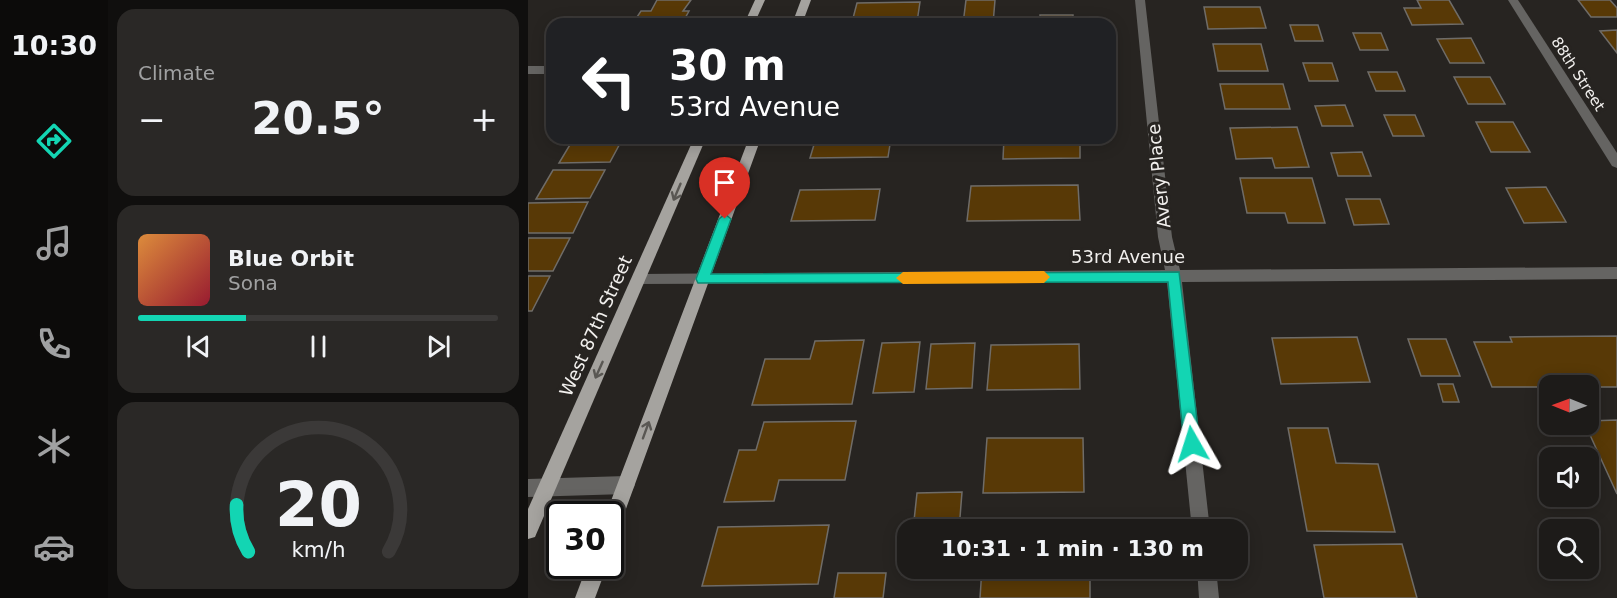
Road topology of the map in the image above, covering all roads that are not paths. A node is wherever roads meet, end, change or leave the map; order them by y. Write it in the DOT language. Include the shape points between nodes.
graph roads {
  1 [pos="760,0"];
  2 [pos="806,0"];
  3 [pos="1140,0"];
  4 [pos="1513,0"];
  5 [pos="752,18"];
  6 [pos="799,18"];
  7 [pos="528,70"];
  8 [pos="546,70"];
  9 [pos="697,144"];
  10 [pos="753,144"];
  11 [pos="1617,164"];
  12 [pos="1617,273"];
  13 [pos="1174,276"];
  14 [pos="702,279"];
  15 [pos="639,280"];
  16 [pos="626,485"];
  17 [pos="528,488"];
  18 [pos="547,488"];
  19 [pos="620,501"];
  20 [pos="1201,519"];
  21 [pos="528,530"];
  22 [pos="592,579"];
  23 [pos="1207,579"];
  24 [pos="585,598"];
  25 [pos="1209,598"];
  1 -- 5 [label="main road"];
  2 -- 6 [label="main road"];
  3 -- 13 [label="street, Avery Place" via="1165,237"];
  4 -- 11 [label="street, 88th Street"];
  7 -- 8 [label="street"];
  9 -- 15 [label="main road, West 87th Street, one-way"];
  10 -- 14 [label="main road"];
  12 -- 13 [label="street, 53rd Avenue"];
  13 -- 14 [label="street, 53rd Avenue"];
  13 -- 20 [label="street, Avery Place"];
  14 -- 15 [label="street, 53rd Avenue"];
  16 -- 14 [label="main road, one-way"];
  15 -- 18 [label="main road, West 87th Street, one-way"];
  16 -- 18 [label="street"];
  16 -- 19 [label="main road"];
  17 -- 18 [label="street"];
  18 -- 21 [label="main road, West 87th Street"];
  22 -- 24 [label="main road"];
  23 -- 25 [label="street"];
}
